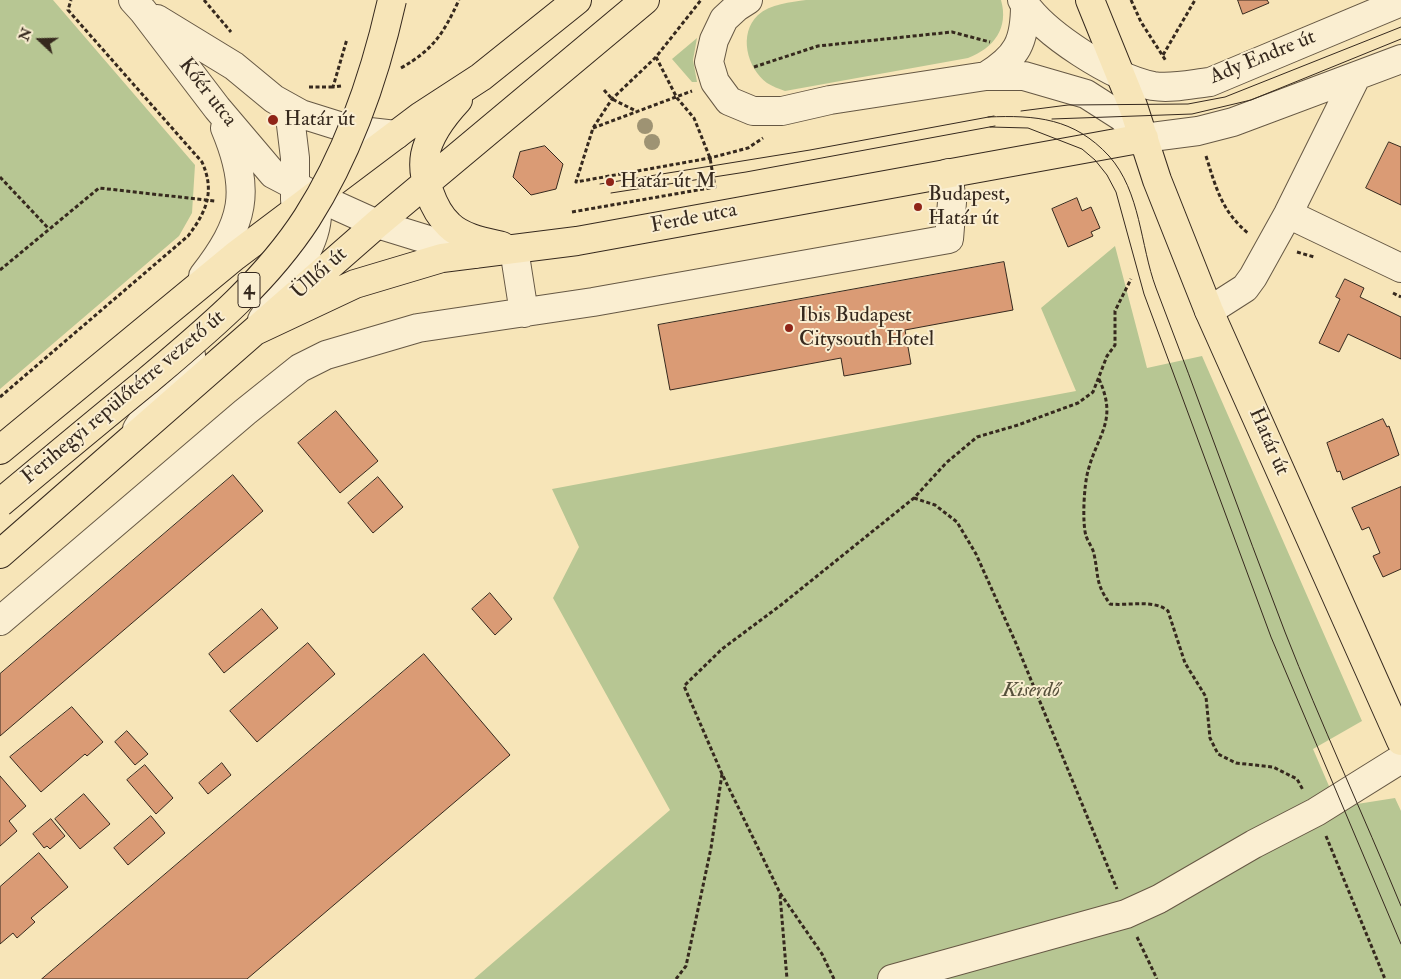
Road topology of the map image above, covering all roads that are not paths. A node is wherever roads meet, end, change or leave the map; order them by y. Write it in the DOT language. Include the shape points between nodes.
graph roads {
  1 [pos="392,0"];
  2 [pos="577,0"];
  3 [pos="645,0"];
  4 [pos="748,0"];
  5 [pos="1090,0"];
  6 [pos="1024,2"];
  7 [pos="1401,2"];
  8 [pos="144,4"];
  9 [pos="1401,59"];
  10 [pos="1121,75"];
  11 [pos="986,76"];
  12 [pos="480,77"];
  13 [pos="1356,77"];
  14 [pos="1086,94"];
  15 [pos="274,99"];
  16 [pos="217,108"];
  17 [pos="396,134"];
  18 [pos="1144,138"];
  19 [pos="948,173"];
  20 [pos="427,181"];
  21 [pos="295,192"];
  22 [pos="1288,214"];
  23 [pos="377,224"];
  24 [pos="514,250"];
  25 [pos="474,254"];
  26 [pos="1401,268"];
  27 [pos="192,290"];
  28 [pos="1209,311"];
  29 [pos="524,313"];
  30 [pos="254,331"];
  31 [pos="129,443"];
  32 [pos="0,450"];
  33 [pos="0,503"];
  34 [pos="0,554"];
  35 [pos="0,622"];
  36 [pos="1401,741"];
  37 [pos="1401,759"];
  38 [pos="892,979"];
  1 -- 33 [label="main road, Ferihegyi repülőtérre vezető út / 4, bridge" via="382,47 337,165 306,218 262,277 214,324"];
  2 -- 12 [label="main road"];
  3 -- 20 [label="main road, Üllői út"];
  4 -- 11 [label="street" via="724,19 714,40 709,62 715,82 730,101 753,111 782,110"];
  5 -- 10 [label="main road, Határ út"];
  6 -- 10 [label="street, Ady Endre út" via="1068,45"];
  6 -- 11 [label="street" via="1025,27 1017,49 1005,64"];
  7 -- 10 [label="street, Ady Endre út" via="1210,82 1153,86"];
  8 -- 15 [label="street, Kőér utca" via="234,66"];
  8 -- 16 [label="street, Kőér utca"];
  9 -- 13 [label="street"];
  10 -- 14 [label="street" via="1113,86 1100,93"];
  10 -- 18 [label="main road, Határ út"];
  11 -- 14 [label="street" via="1024,76"];
  12 -- 17 [label="main road"];
  12 -- 20 [label="main road" via="438,126 425,155"];
  13 -- 18 [label="street" via="1233,122 1198,131"];
  13 -- 22 [label="street"];
  14 -- 18 [label="street" via="1122,117"];
  15 -- 17 [label="street" via="330,125 374,134"];
  15 -- 21 [label="street" via="312,164"];
  16 -- 21 [label="street, Kőér utca"];
  16 -- 27 [label="street" via="236,152 242,180 239,214 224,248"];
  17 -- 21 [label="main road"];
  18 -- 19 [label="main road, Ferde utca"];
  18 -- 28 [label="main road, Határ út" via="1157,180"];
  19 -- 24 [label="main road, Ferde utca"];
  19 -- 29 [label="street" via="952,202 949,239"];
  20 -- 23 [label="main road, Üllői út"];
  20 -- 24 [label="main road" via="430,198 450,226 475,239"];
  21 -- 23 [label="street"];
  21 -- 27 [label="main road"];
  21 -- 30 [label="street" via="317,215 314,234 297,267"];
  21 -- 31 [label="street" via="271,259 234,315 175,370"];
  22 -- 26 [label="street"];
  22 -- 28 [label="street" via="1245,288"];
  23 -- 25 [label="street"];
  23 -- 30 [label="main road, Üllői út"];
  24 -- 25 [label="main road, Ferde utca"];
  24 -- 29 [label="street"];
  25 -- 30 [label="main road, Ferde utca" via="442,258 372,278"];
  27 -- 32 [label="main road"];
  28 -- 36 [label="main road, Határ út"];
  29 -- 35 [label="street" via="418,328 349,347 300,368"];
  30 -- 31 [label="main road, Üllői út"];
  31 -- 34 [label="main road, Üllői út"];
  37 -- 38 [label="street" via="1316,812 1126,914"];
}
